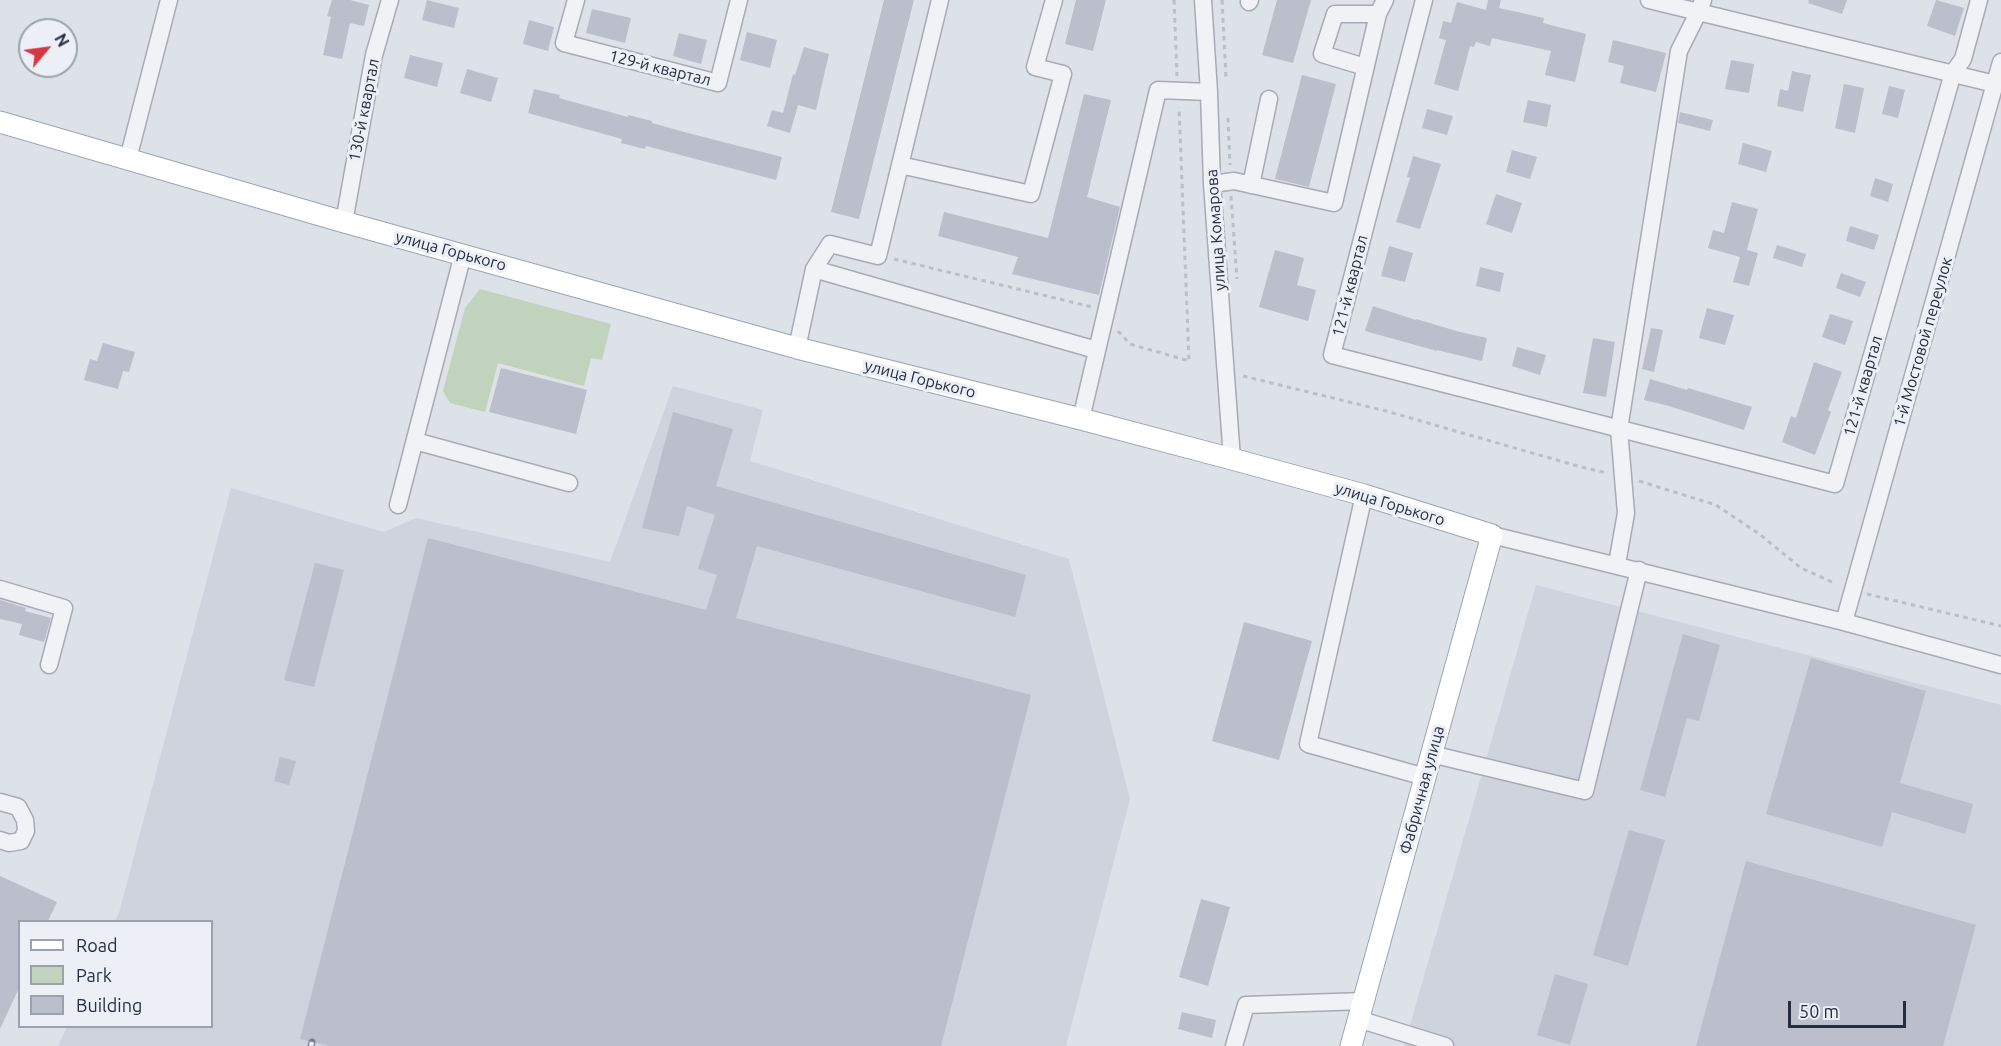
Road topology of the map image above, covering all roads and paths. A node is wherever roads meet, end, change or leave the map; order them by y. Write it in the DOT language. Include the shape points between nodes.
graph roads {
  1 [pos="169,0"];
  2 [pos="390,0"];
  3 [pos="576,0"];
  4 [pos="739,0"];
  5 [pos="940,0"];
  6 [pos="1054,0"];
  7 [pos="1174,0"];
  8 [pos="1203,0"];
  9 [pos="1424,0"];
  10 [pos="1649,0"];
  11 [pos="1979,0"];
  12 [pos="1701,5"];
  13 [pos="1382,7"];
  14 [pos="2001,62"];
  15 [pos="1365,68"];
  16 [pos="1953,73"];
  17 [pos="1995,84"];
  18 [pos="1178,91"];
  19 [pos="1209,92"];
  20 [pos="1269,99"];
  21 [pos="0,122"];
  22 [pos="128,159"];
  23 [pos="900,165"];
  24 [pos="1212,184"];
  25 [pos="1251,185"];
  26 [pos="344,222"];
  27 [pos="463,254"];
  28 [pos="878,255"];
  29 [pos="814,269"];
  30 [pos="1104,316"];
  31 [pos="797,348"];
  32 [pos="1096,350"];
  33 [pos="1243,376"];
  34 [pos="1081,419"];
  35 [pos="1619,429"];
  36 [pos="415,441"];
  37 [pos="1232,459"];
  38 [pos="1623,477"];
  39 [pos="569,483"];
  40 [pos="1364,495"];
  41 [pos="398,505"];
  42 [pos="1492,535"];
  43 [pos="1617,564"];
  44 [pos="1639,570"];
  45 [pos="1832,582"];
  46 [pos="0,589"];
  47 [pos="1865,594"];
  48 [pos="1844,622"];
  49 [pos="2001,626"];
  50 [pos="49,665"];
  51 [pos="2001,665"];
  52 [pos="1431,754"];
  53 [pos="1425,777"];
  54 [pos="0,802"];
  55 [pos="0,840"];
  56 [pos="1361,1010"];
  57 [pos="1234,1046"];
  58 [pos="1351,1046"];
  59 [pos="1444,1046"];
  1 -- 22 [label="street"];
  2 -- 26 [label="street, 130-й квартал" via="374,55"];
  3 -- 4 [label="street, 129-й квартал" via="564,43 718,83"];
  5 -- 23 [label="street"];
  6 -- 23 [label="street" via="1035,67 1063,74 1031,194"];
  7 -- 18 [label="path"];
  8 -- 19 [label="street, улица Комарова"];
  9 -- 35 [label="street, 121-й квартал" via="1332,355"];
  10 -- 12 [label="street"];
  11 -- 16 [label="street" via="1963,59"];
  12 -- 16 [label="street"];
  12 -- 35 [label="street" via="1679,51"];
  13 -- 15 [label="street"];
  13 -- 15 [label="street" via="1335,14 1322,54"];
  14 -- 17 [label="street, 1-й Мостовой переулок"];
  15 -- 25 [label="street" via="1334,203"];
  16 -- 17 [label="street"];
  16 -- 35 [label="street, 121-й квартал" via="1835,484"];
  17 -- 48 [label="street, 1-й Мостовой переулок"];
  18 -- 19 [label="street"];
  18 -- 30 [label="street" via="1158,90"];
  18 -- 30 [label="path" via="1189,361 1131,344"];
  19 -- 24 [label="street, улица Комарова"];
  20 -- 25 [label="street"];
  21 -- 22 [label="main road, улица Горького"];
  22 -- 26 [label="main road, улица Горького"];
  23 -- 28 [label="street"];
  24 -- 25 [label="street"];
  24 -- 37 [label="street, улица Комарова"];
  26 -- 27 [label="main road, улица Горького"];
  27 -- 31 [label="main road, улица Горького"];
  27 -- 36 [label="street"];
  28 -- 29 [label="street" via="830,244"];
  28 -- 30 [label="path" via="1095,308"];
  29 -- 31 [label="street"];
  29 -- 32 [label="street"];
  30 -- 32 [label="street"];
  31 -- 34 [label="main road, улица Горького"];
  32 -- 34 [label="street"];
  33 -- 38 [label="path"];
  34 -- 37 [label="main road, улица Горького"];
  35 -- 38 [label="street"];
  36 -- 39 [label="street"];
  36 -- 41 [label="street"];
  37 -- 40 [label="main road, улица Горького"];
  38 -- 43 [label="street" via="1626,513"];
  38 -- 45 [label="path" via="1716,505 1758,532 1801,568"];
  40 -- 42 [label="main road, улица Горького"];
  40 -- 53 [label="street" via="1308,744"];
  42 -- 43 [label="street, улица Горького"];
  42 -- 52 [label="main road, Фабричная улица"];
  43 -- 44 [label="street, улица Горького"];
  44 -- 48 [label="street, улица Горького"];
  44 -- 52 [label="street" via="1585,792"];
  46 -- 50 [label="street" via="64,608"];
  47 -- 49 [label="path"];
  48 -- 51 [label="street, улица Горького"];
  52 -- 53 [label="main road, Фабричная улица"];
  53 -- 56 [label="main road, Фабричная улица"];
  54 -- 55 [label="street" via="18,807 26,831 21,841"];
  56 -- 57 [label="street" via="1246,1005"];
  56 -- 58 [label="main road, Фабричная улица"];
  56 -- 59 [label="street"];
}
